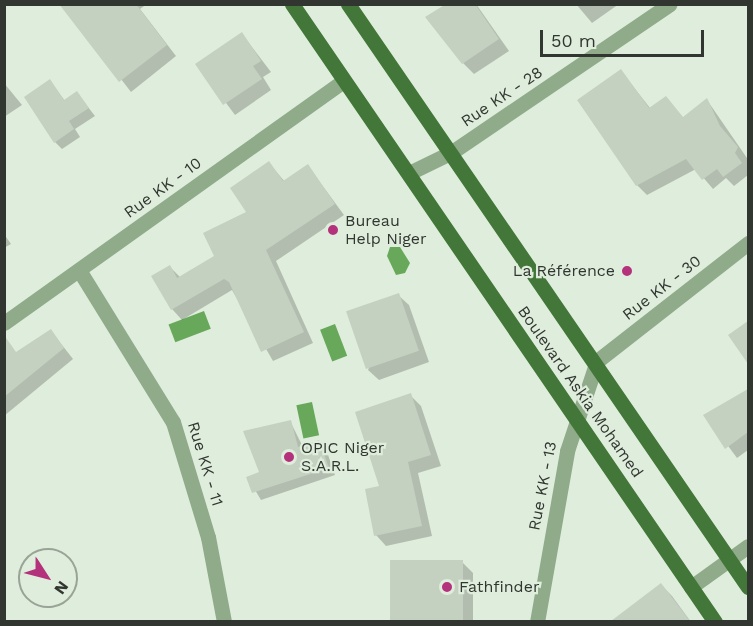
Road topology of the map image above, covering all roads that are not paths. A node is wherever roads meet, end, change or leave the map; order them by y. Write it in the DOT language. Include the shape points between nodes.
graph roads {
  1 [pos="292,4"];
  2 [pos="348,4"];
  3 [pos="670,4"];
  4 [pos="343,81"];
  5 [pos="452,152"];
  6 [pos="409,173"];
  7 [pos="748,243"];
  8 [pos="79,270"];
  9 [pos="4,323"];
  10 [pos="597,361"];
  11 [pos="577,417"];
  12 [pos="748,546"];
  13 [pos="731,557"];
  14 [pos="748,586"];
  15 [pos="691,587"];
  16 [pos="224,621"];
  17 [pos="537,621"];
  18 [pos="715,621"];
  1 -- 4 [label="main road, Boulevard Askia Mohamed"];
  2 -- 5 [label="main road, Boulevard Askia Mohamed"];
  3 -- 5 [label="street, Rue KK - 28"];
  4 -- 6 [label="main road, Boulevard Askia Mohamed"];
  4 -- 8 [label="street, Rue KK - 10"];
  5 -- 6 [label="street, Rue KK - 28"];
  5 -- 10 [label="main road, Boulevard Askia Mohamed"];
  6 -- 11 [label="main road, Boulevard Askia Mohamed"];
  7 -- 10 [label="street, Rue KK - 30"];
  8 -- 9 [label="street, Rue KK - 10"];
  8 -- 16 [label="street, Rue KK - 11" via="173,422 208,537"];
  10 -- 11 [label="street, Rue KK - 13"];
  10 -- 13 [label="main road, Boulevard Askia Mohamed"];
  11 -- 15 [label="main road, Boulevard Askia Mohamed"];
  11 -- 17 [label="street, Rue KK - 13"];
  12 -- 13 [label="street"];
  13 -- 14 [label="main road, Boulevard Askia Mohamed"];
  13 -- 15 [label="street"];
  15 -- 18 [label="main road, Boulevard Askia Mohamed"];
}
